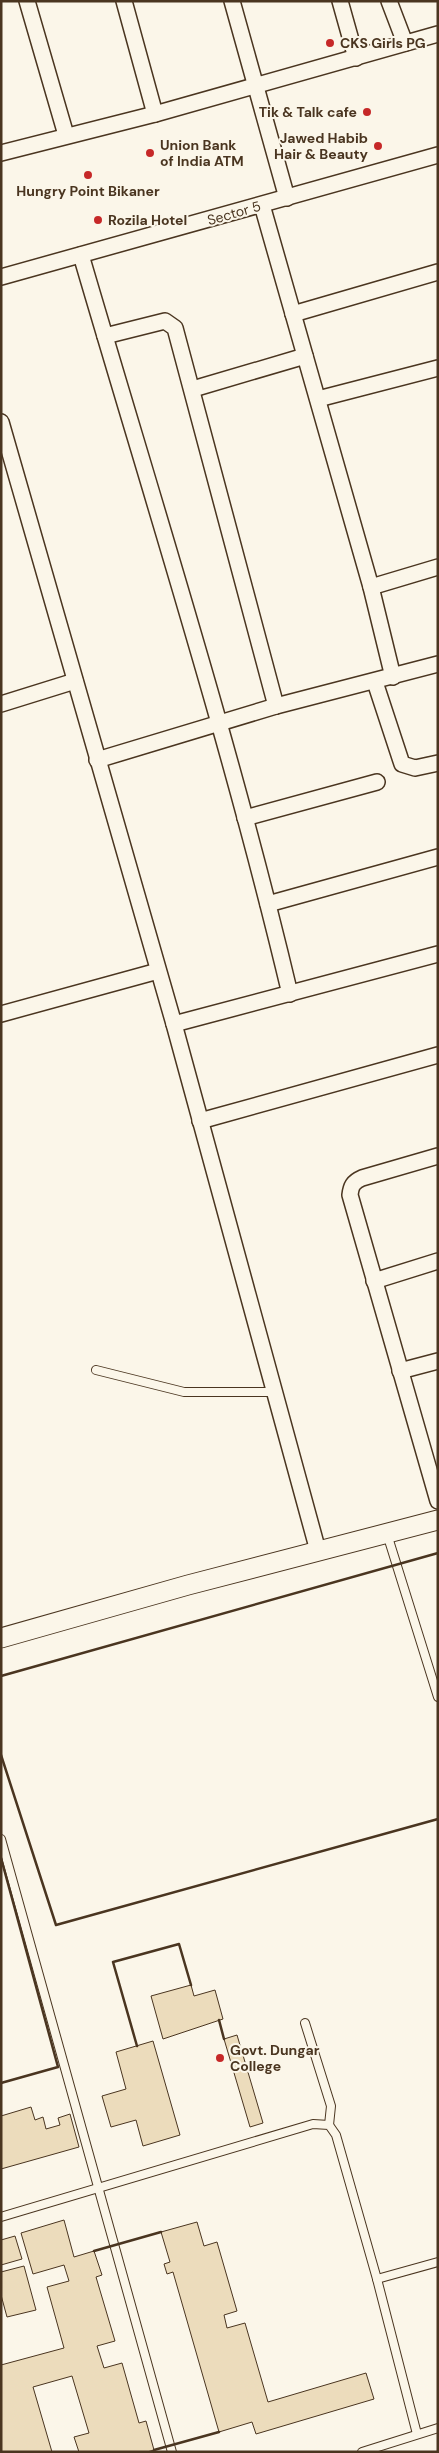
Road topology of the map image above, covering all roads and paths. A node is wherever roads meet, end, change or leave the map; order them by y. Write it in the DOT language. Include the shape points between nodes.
graph roads {
  1 [pos="27,1"];
  2 [pos="124,1"];
  3 [pos="232,1"];
  4 [pos="340,1"];
  5 [pos="389,1"];
  6 [pos="438,34"];
  7 [pos="405,43"];
  8 [pos="356,58"];
  9 [pos="257,84"];
  10 [pos="155,114"];
  11 [pos="66,135"];
  12 [pos="1,153"];
  13 [pos="438,155"];
  14 [pos="287,198"];
  15 [pos="262,205"];
  16 [pos="80,255"];
  17 [pos="438,272"];
  18 [pos="1,277"];
  19 [pos="293,314"];
  20 [pos="104,336"];
  21 [pos="305,356"];
  22 [pos="438,368"];
  23 [pos="193,390"];
  24 [pos="318,399"];
  25 [pos="1,422"];
  26 [pos="4,438"];
  27 [pos="438,567"];
  28 [pos="371,587"];
  29 [pos="438,664"];
  30 [pos="393,677"];
  31 [pos="75,681"];
  32 [pos="375,682"];
  33 [pos="1,704"];
  34 [pos="276,706"];
  35 [pos="219,723"];
  36 [pos="97,760"];
  37 [pos="438,763"];
  38 [pos="377,782"];
  39 [pos="245,818"];
  40 [pos="438,858"];
  41 [pos="268,904"];
  42 [pos="438,954"];
  43 [pos="158,971"];
  44 [pos="290,994"];
  45 [pos="1,1014"];
  46 [pos="174,1024"];
  47 [pos="438,1055"];
  48 [pos="200,1121"];
  49 [pos="438,1156"];
  50 [pos="438,1261"];
  51 [pos="374,1281"];
  52 [pos="438,1361"];
  53 [pos="96,1370"];
  54 [pos="400,1371"];
  55 [pos="274,1392"];
  56 [pos="438,1501"];
  57 [pos="438,1520"];
  58 [pos="387,1534"];
  59 [pos="318,1551"];
  60 [pos="1,1638"];
  61 [pos="438,1697"];
  62 [pos="1,1839"];
  63 [pos="305,2023"];
  64 [pos="328,2125"];
  65 [pos="98,2186"];
  66 [pos="1,2217"];
  67 [pos="438,2262"];
  68 [pos="377,2279"];
  69 [pos="438,2428"];
  70 [pos="417,2434"];
  71 [pos="172,2452"];
  72 [pos="362,2452"];
  1 -- 11 [label="street"];
  2 -- 10 [label="street"];
  3 -- 9 [label="street"];
  4 -- 8 [label="street"];
  5 -- 7 [label="street"];
  6 -- 7 [label="street"];
  7 -- 8 [label="street"];
  8 -- 9 [label="street"];
  9 -- 10 [label="street"];
  9 -- 14 [label="street"];
  10 -- 11 [label="street"];
  11 -- 12 [label="street"];
  13 -- 14 [label="street, Sector 5"];
  14 -- 15 [label="street, Sector 5"];
  15 -- 16 [label="street, Sector 5"];
  15 -- 19 [label="street"];
  16 -- 18 [label="street, Sector 5"];
  16 -- 20 [label="street"];
  17 -- 19 [label="street"];
  19 -- 21 [label="street"];
  20 -- 23 [label="street" via="165,321 170,323 178,336"];
  20 -- 35 [label="street"];
  21 -- 23 [label="street"];
  21 -- 24 [label="street"];
  22 -- 24 [label="street"];
  23 -- 34 [label="street"];
  24 -- 28 [label="street"];
  25 -- 26 [label="street"];
  26 -- 31 [label="street"];
  27 -- 28 [label="street"];
  28 -- 30 [label="street"];
  29 -- 30 [label="street"];
  30 -- 32 [label="street"];
  31 -- 33 [label="street"];
  31 -- 36 [label="street"];
  32 -- 34 [label="street"];
  32 -- 37 [label="street" via="402,764 415,768"];
  34 -- 35 [label="street"];
  35 -- 36 [label="street"];
  35 -- 39 [label="street"];
  36 -- 43 [label="street"];
  38 -- 39 [label="street"];
  39 -- 41 [label="street"];
  40 -- 41 [label="street"];
  41 -- 44 [label="street"];
  42 -- 44 [label="street"];
  43 -- 45 [label="street"];
  43 -- 46 [label="street"];
  44 -- 46 [label="street"];
  46 -- 48 [label="street"];
  47 -- 48 [label="street"];
  48 -- 55 [label="street"];
  49 -- 51 [label="street" via="362,1178 350,1187"];
  50 -- 51 [label="street"];
  51 -- 54 [label="street"];
  52 -- 54 [label="street"];
  53 -- 55 [label="lane" via="184,1392"];
  54 -- 56 [label="street"];
  55 -- 59 [label="street"];
  57 -- 58 [label="street"];
  58 -- 59 [label="street"];
  58 -- 61 [label="lane"];
  59 -- 60 [label="street"];
  62 -- 65 [label="lane"];
  63 -- 64 [label="lane" via="331,2106"];
  64 -- 65 [label="lane" via="313,2124"];
  64 -- 68 [label="lane" via="336,2135"];
  65 -- 66 [label="lane"];
  65 -- 71 [label="lane"];
  67 -- 68 [label="lane"];
  68 -- 70 [label="lane"];
  69 -- 70 [label="lane"];
  70 -- 72 [label="lane"];
}
